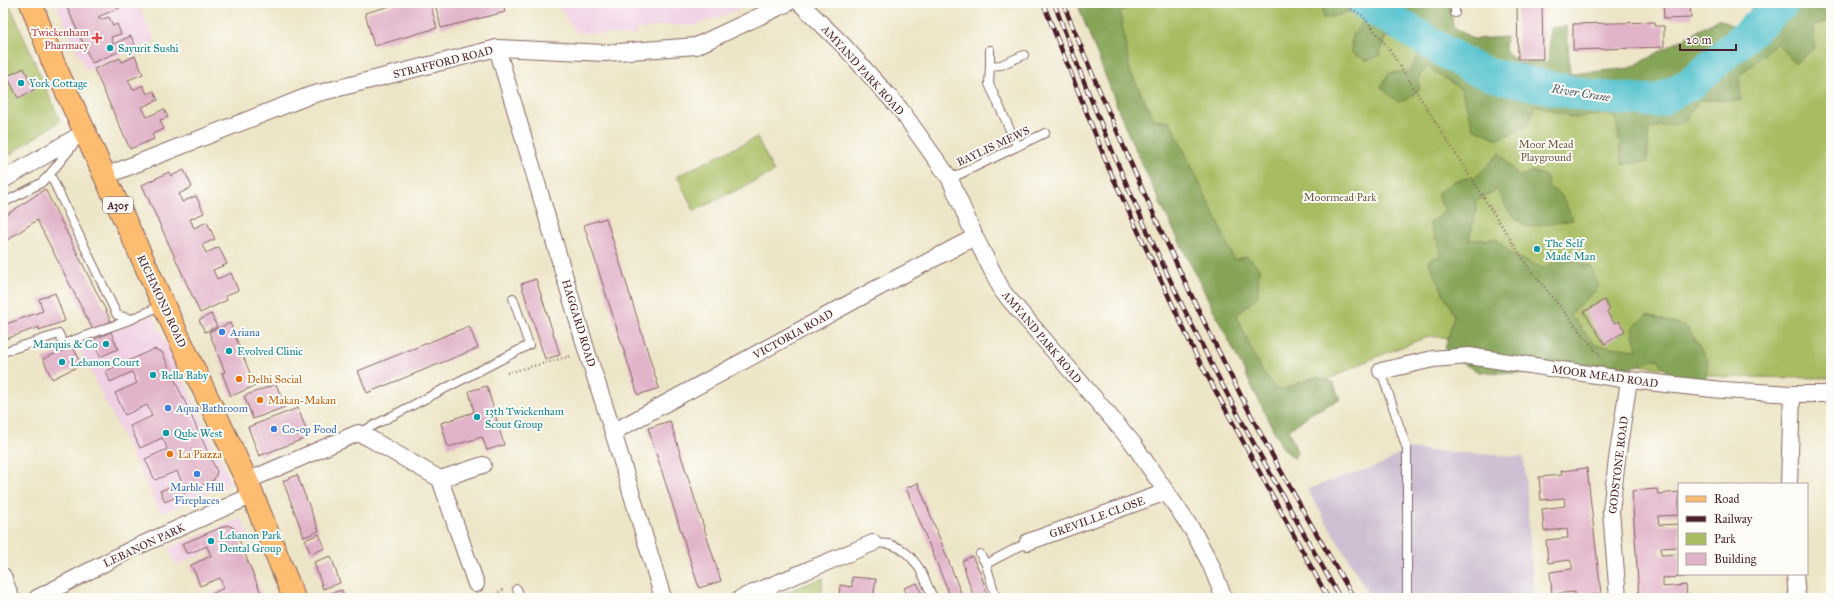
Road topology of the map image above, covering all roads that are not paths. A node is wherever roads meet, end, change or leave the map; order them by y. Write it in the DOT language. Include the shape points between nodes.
graph roads {
  1 [pos="31,3"];
  2 [pos="788,3"];
  3 [pos="800,3"];
  4 [pos="1455,3"];
  5 [pos="1455,13"];
  6 [pos="497,48"];
  7 [pos="990,50"];
  8 [pos="1024,55"];
  9 [pos="990,66"];
  10 [pos="85,132"];
  11 [pos="1045,133"];
  12 [pos="1018,145"];
  13 [pos="50,174"];
  14 [pos="105,176"];
  15 [pos="950,179"];
  16 [pos="3,180"];
  17 [pos="3,203"];
  18 [pos="975,237"];
  19 [pos="513,298"];
  20 [pos="163,304"];
  21 [pos="132,319"];
  22 [pos="3,352"];
  23 [pos="1381,371"];
  24 [pos="1629,380"];
  25 [pos="1792,394"];
  26 [pos="1831,394"];
  27 [pos="613,432"];
  28 [pos="358,433"];
  29 [pos="483,465"];
  30 [pos="440,479"];
  31 [pos="1789,483"];
  32 [pos="250,488"];
  33 [pos="1166,492"];
  34 [pos="1028,542"];
  35 [pos="873,543"];
  36 [pos="980,554"];
  37 [pos="986,564"];
  38 [pos="1795,575"];
  39 [pos="3,576"];
  40 [pos="476,584"];
  41 [pos="517,589"];
  42 [pos="770,592"];
  43 [pos="11,598"];
  44 [pos="37,598"];
  45 [pos="294,598"];
  46 [pos="520,598"];
  47 [pos="662,598"];
  48 [pos="740,598"];
  49 [pos="933,598"];
  50 [pos="996,598"];
  51 [pos="1224,598"];
  52 [pos="1407,598"];
  53 [pos="1618,598"];
  54 [pos="1797,598"];
  1 -- 10 [label="main road, RICHMOND ROAD / A305" via="53,62"];
  2 -- 6 [label="street, STRAFFORD ROAD" via="696,46 605,53"];
  3 -- 15 [label="street, AMYAND PARK ROAD" via="844,46 900,109"];
  4 -- 5 [label="lane"];
  6 -- 14 [label="street, STRAFFORD ROAD" via="310,95"];
  6 -- 27 [label="street, HAGGARD ROAD" via="586,352"];
  7 -- 9 [label="lane"];
  8 -- 9 [label="lane" via="1002,65"];
  9 -- 12 [label="lane" via="989,84"];
  10 -- 13 [label="lane"];
  10 -- 14 [label="main road, RICHMOND ROAD / A305"];
  10 -- 16 [label="street"];
  11 -- 12 [label="lane, BAYLIS MEWS"];
  12 -- 15 [label="lane, BAYLIS MEWS"];
  13 -- 17 [label="lane" via="41,183"];
  13 -- 21 [label="lane" via="118,315"];
  14 -- 20 [label="main road, RICHMOND ROAD / A305"];
  15 -- 18 [label="street, AMYAND PARK ROAD"];
  18 -- 27 [label="street, VICTORIA ROAD"];
  18 -- 33 [label="street, AMYAND PARK ROAD" via="1003,292 1132,442"];
  19 -- 28 [label="lane" via="529,345"];
  20 -- 21 [label="lane"];
  20 -- 32 [label="main road, RICHMOND ROAD / A305"];
  21 -- 22 [label="lane" via="63,344 59,334"];
  23 -- 24 [label="street, MOOR MEAD ROAD" via="1433,359 1469,356"];
  23 -- 52 [label="lane" via="1407,449"];
  24 -- 25 [label="street, MOOR MEAD ROAD" via="1722,390"];
  24 -- 53 [label="street, GODSTONE ROAD" via="1611,511"];
  25 -- 26 [label="street, MOOR MEAD ROAD"];
  25 -- 31 [label="street"];
  27 -- 47 [label="street, HAGGARD ROAD"];
  28 -- 30 [label="street"];
  28 -- 32 [label="street, LEBANON PARK"];
  29 -- 30 [label="street"];
  30 -- 40 [label="street"];
  32 -- 44 [label="street, LEBANON PARK"];
  32 -- 45 [label="main road, RICHMOND ROAD / A305"];
  33 -- 34 [label="street, GREVILLE CLOSE"];
  33 -- 51 [label="street, AMYAND PARK ROAD" via="1193,531"];
  34 -- 37 [label="lane"];
  35 -- 42 [label="street"];
  35 -- 49 [label="lane" via="891,544 907,552 920,568"];
  36 -- 37 [label="lane"];
  37 -- 50 [label="lane"];
  38 -- 54 [label="street"];
  39 -- 43 [label="street"];
  41 -- 46 [label="lane"];
  42 -- 48 [label="street"];
}
